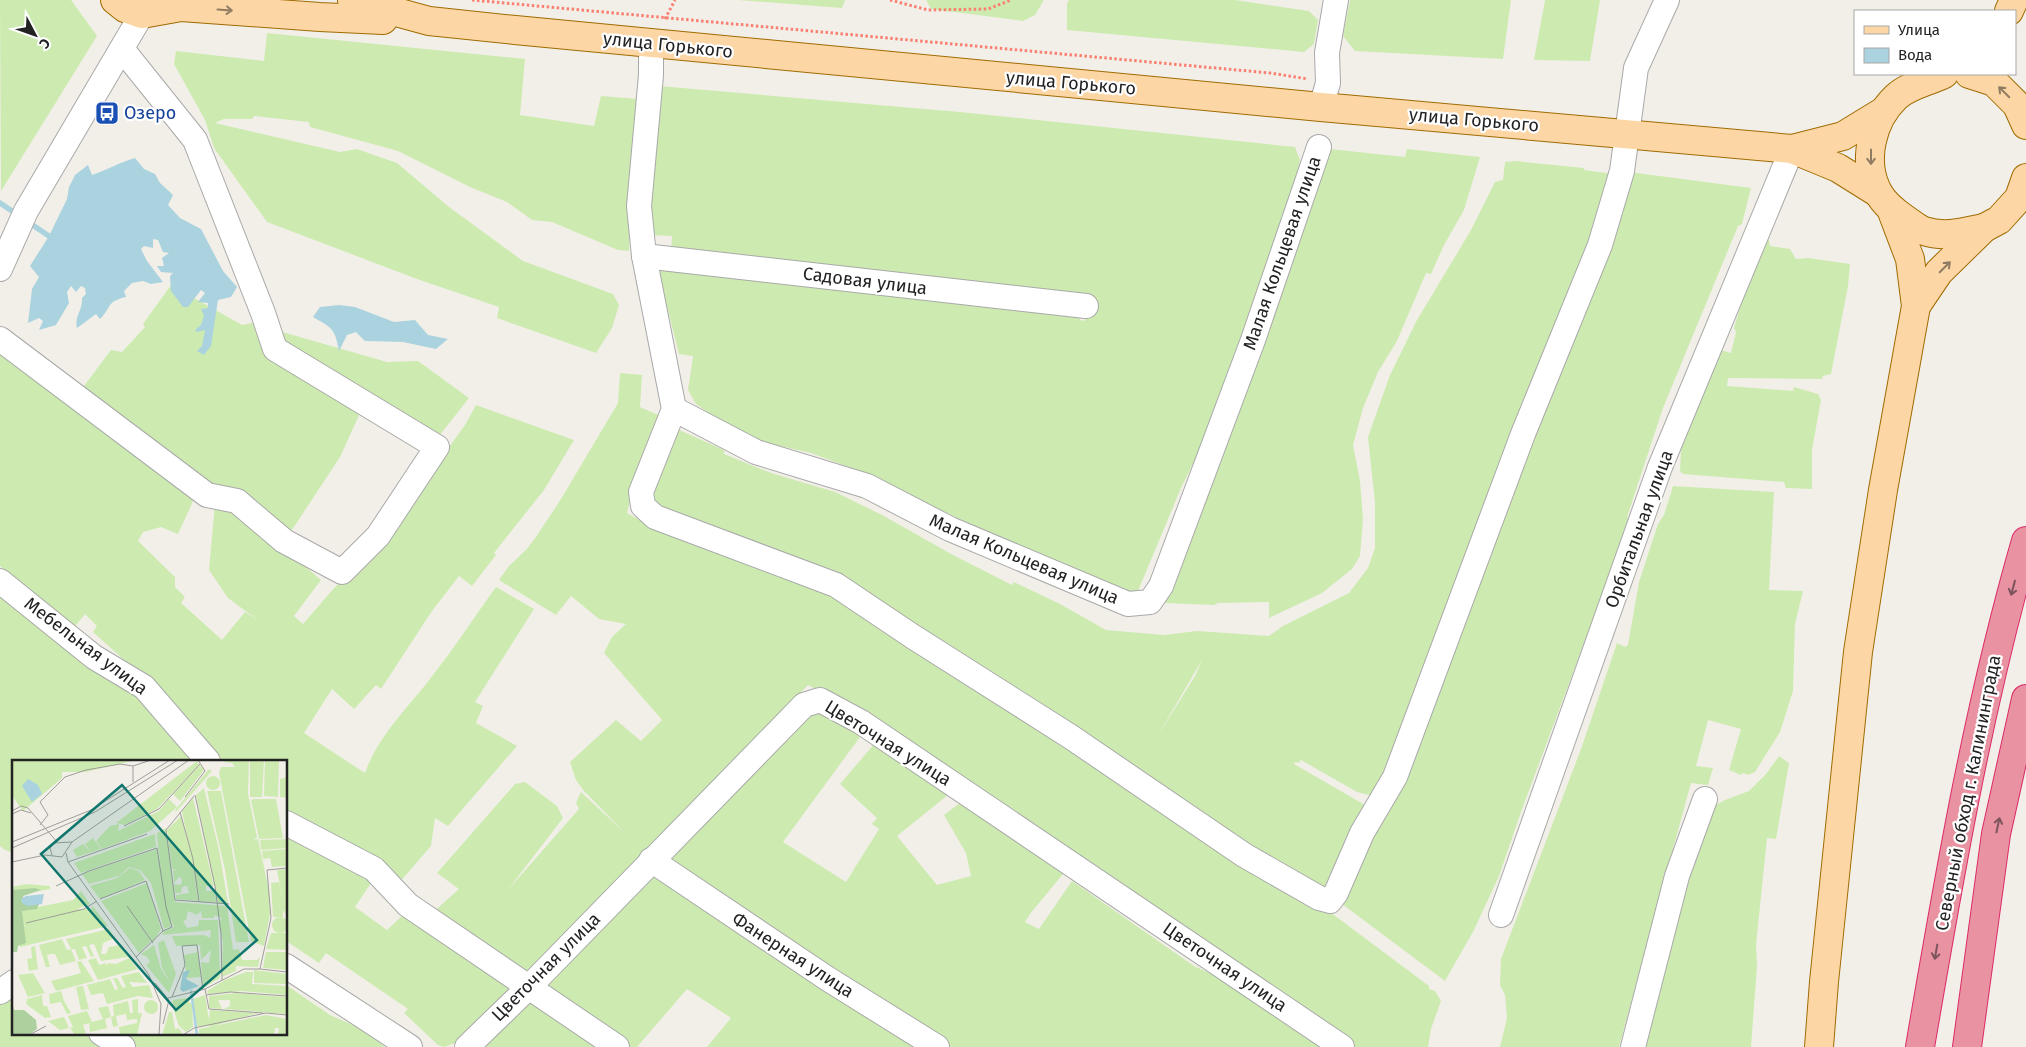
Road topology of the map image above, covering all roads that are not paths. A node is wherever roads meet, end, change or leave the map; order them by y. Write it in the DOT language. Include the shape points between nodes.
graph roads {
  1 [pos="115,0"];
  2 [pos="352,0"];
  3 [pos="1336,0"];
  4 [pos="1667,0"];
  5 [pos="142,14"];
  6 [pos="429,21"];
  7 [pos="651,44"];
  8 [pos="122,50"];
  9 [pos="1946,75"];
  10 [pos="1973,75"];
  11 [pos="1325,95"];
  12 [pos="1884,110"];
  13 [pos="2026,125"];
  14 [pos="1627,133"];
  15 [pos="1319,147"];
  16 [pos="1792,149"];
  17 [pos="2024,191"];
  18 [pos="1885,201"];
  19 [pos="1984,228"];
  20 [pos="644,256"];
  21 [pos="0,270"];
  22 [pos="1086,306"];
  23 [pos="1916,306"];
  24 [pos="0,339"];
  25 [pos="674,409"];
  26 [pos="2026,541"];
  27 [pos="0,581"];
  28 [pos="2026,699"];
  29 [pos="207,760"];
  30 [pos="1705,799"];
  31 [pos="288,825"];
  32 [pos="651,860"];
  33 [pos="1992,867"];
  34 [pos="1501,915"];
  35 [pos="288,967"];
  36 [pos="12,983"];
  37 [pos="530,986"];
  38 [pos="0,992"];
  39 [pos="103,1034"];
  40 [pos="123,1047"];
  41 [pos="410,1047"];
  42 [pos="467,1047"];
  43 [pos="617,1047"];
  44 [pos="937,1047"];
  45 [pos="1342,1047"];
  46 [pos="1633,1047"];
  47 [pos="1819,1047"];
  48 [pos="1920,1047"];
  49 [pos="1967,1047"];
  50 [pos="1973,1047"];
  1 -- 5 [label="main road"];
  2 -- 6 [label="main road, улица Горького"];
  3 -- 11 [label="street" via="1327,53"];
  4 -- 14 [label="street" via="1636,68"];
  5 -- 6 [label="main road, one-way" via="182,7"];
  5 -- 8 [label="street"];
  6 -- 7 [label="main road, улица Горького"];
  7 -- 11 [label="main road, улица Горького"];
  7 -- 20 [label="street" via="638,206"];
  8 -- 21 [label="street" via="26,211"];
  8 -- 24 [label="street" via="195,140 275,349 437,447 378,536 342,572 284,541 237,501 206,495"];
  9 -- 12 [label="main road" via="1909,88"];
  13 -- 10 [label="main road, one-way" via="2017,105 1994,82"];
  11 -- 14 [label="main road, улица Горького"];
  12 -- 16 [label="main road" via="1843,136"];
  12 -- 18 [label="main road, one-way" via="1874,133 1870,157 1872,177"];
  14 -- 16 [label="main road, улица Горького"];
  14 -- 25 [label="street" via="1622,171 1600,245 1523,434 1395,777 1362,833 1330,901 1319,898 1244,855 1071,737 836,585 655,517 643,506 641,492"];
  15 -- 25 [label="street, Малая Кольцевая улица" via="1253,340 1161,586 1150,602 1128,604 950,529 867,486 756,452"];
  16 -- 18 [label="main road" via="1838,168"];
  16 -- 34 [label="street, Орбитальная улица" via="1660,467"];
  17 -- 19 [label="main road" via="1999,220"];
  18 -- 19 [label="main road" via="1923,231 1948,236"];
  18 -- 23 [label="main road" via="1910,259"];
  23 -- 19 [label="main road, one-way" via="1939,272"];
  20 -- 22 [label="street, Садовая улица"];
  20 -- 25 [label="street"];
  23 -- 47 [label="main road" via="1858,652"];
  26 -- 48 [label="highway, Северный обход г. Калининграда, one-way" via="1992,668 1959,825"];
  27 -- 29 [label="street, Мебельная улица" via="94,657 144,687"];
  33 -- 28 [label="highway, Северный обход г. Калининграда, one-way" via="1996,834"];
  30 -- 46 [label="street" via="1677,876"];
  31 -- 37 [label="street" via="374,869 408,905"];
  32 -- 37 [label="street, Цветочная улица"];
  32 -- 44 [label="street, Фанерная улица" via="828,979"];
  32 -- 45 [label="street, Цветочная улица" via="804,705 820,700 861,722"];
  33 -- 49 [label="highway, Северный обход г. Калининграда"];
  33 -- 50 [label="street" via="1990,922"];
  35 -- 41 [label="street"];
  36 -- 38 [label="street"];
  37 -- 42 [label="street, Цветочная улица"];
  37 -- 43 [label="street"];
  39 -- 40 [label="street"];
}
